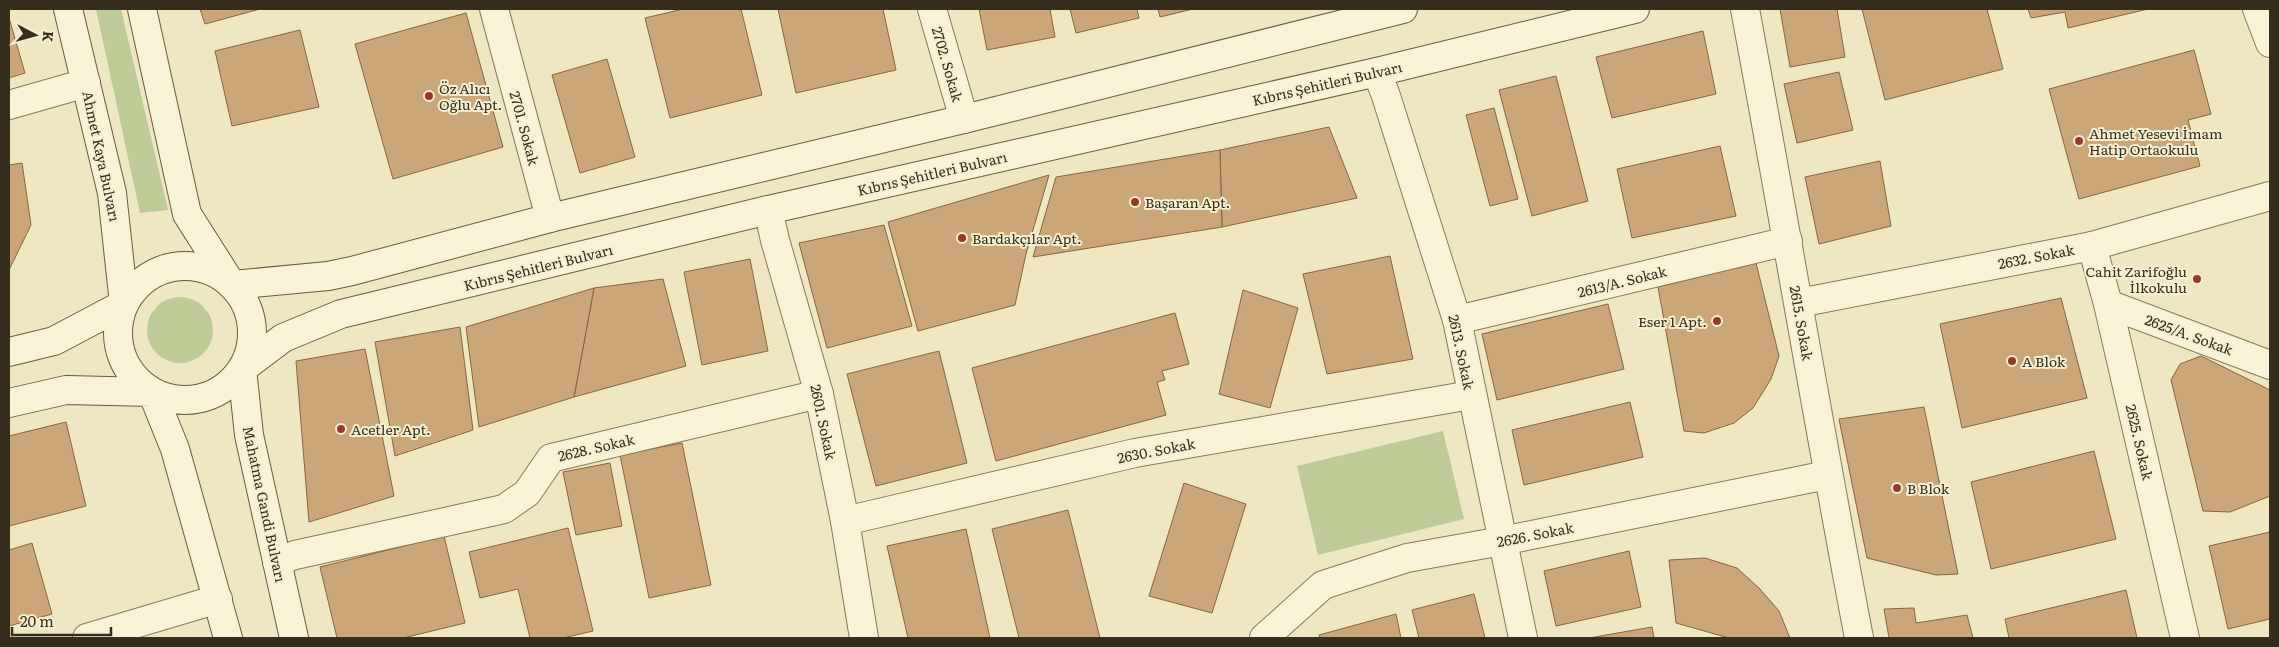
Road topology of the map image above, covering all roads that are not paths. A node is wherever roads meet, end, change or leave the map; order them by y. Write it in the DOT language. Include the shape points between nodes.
graph roads {
  1 [pos="68,9"];
  2 [pos="142,9"];
  3 [pos="494,9"];
  4 [pos="932,9"];
  5 [pos="1403,9"];
  6 [pos="1635,9"];
  7 [pos="1745,9"];
  8 [pos="2257,9"];
  9 [pos="1343,16"];
  10 [pos="2270,43"];
  11 [pos="1377,72"];
  12 [pos="86,83"];
  13 [pos="9,105"];
  14 [pos="964,119"];
  15 [pos="2270,196"];
  16 [pos="768,210"];
  17 [pos="550,218"];
  18 [pos="1788,241"];
  19 [pos="2092,246"];
  20 [pos="232,284"];
  21 [pos="1799,303"];
  22 [pos="124,304"];
  23 [pos="2108,304"];
  24 [pos="1456,320"];
  25 [pos="9,352"];
  26 [pos="2270,364"];
  27 [pos="242,369"];
  28 [pos="152,392"];
  29 [pos="819,394"];
  30 [pos="1471,395"];
  31 [pos="9,403"];
  32 [pos="1827,475"];
  33 [pos="845,521"];
  34 [pos="1502,541"];
  35 [pos="277,562"];
  36 [pos="218,599"];
  37 [pos="86,638"];
  38 [pos="228,638"];
  39 [pos="294,638"];
  40 [pos="864,638"];
  41 [pos="1264,638"];
  42 [pos="1523,638"];
  43 [pos="1859,638"];
  44 [pos="2185,638"];
  1 -- 12 [label="street, Ahmet Kaya Bulvarı"];
  2 -- 20 [label="street" via="187,214"];
  3 -- 17 [label="street, 2701. Sokak"];
  4 -- 14 [label="street, 2702. Sokak"];
  5 -- 9 [label="street"];
  6 -- 11 [label="street, Kıbrıs Şehitleri Bulvarı"];
  7 -- 18 [label="street, 2615. Sokak"];
  8 -- 10 [label="street"];
  9 -- 14 [label="street"];
  11 -- 16 [label="street, Kıbrıs Şehitleri Bulvarı"];
  11 -- 24 [label="street, 2613. Sokak"];
  12 -- 13 [label="street"];
  12 -- 22 [label="street, Ahmet Kaya Bulvarı" via="112,193"];
  14 -- 17 [label="street"];
  15 -- 19 [label="street, 2632. Sokak"];
  16 -- 27 [label="street, Kıbrıs Şehitleri Bulvarı" via="341,314 283,338"];
  16 -- 29 [label="street, 2601. Sokak"];
  17 -- 20 [label="street" via="328,276"];
  18 -- 21 [label="street, 2615. Sokak"];
  18 -- 24 [label="street, 2613/A. Sokak"];
  19 -- 21 [label="street, 2632. Sokak"];
  19 -- 23 [label="street, 2625. Sokak"];
  20 -- 22 [label="street" via="201,268 173,267 153,274 136,287"];
  20 -- 27 [label="street" via="245,303 252,325 251,348"];
  21 -- 32 [label="street, 2615. Sokak"];
  22 -- 25 [label="street" via="54,341"];
  22 -- 28 [label="street" via="119,324 124,363 136,380"];
  23 -- 26 [label="street, 2625/A. Sokak"];
  23 -- 44 [label="street, 2625. Sokak"];
  24 -- 30 [label="street, 2613. Sokak"];
  27 -- 28 [label="street" via="211,396 171,400"];
  27 -- 35 [label="street, Mahatma Gandi Bulvarı" via="249,435"];
  28 -- 31 [label="street" via="66,390"];
  28 -- 36 [label="street" via="175,449"];
  29 -- 33 [label="street, 2601. Sokak"];
  29 -- 35 [label="street, 2628. Sokak" via="551,458 527,493 504,509 295,555"];
  30 -- 33 [label="street, 2630. Sokak" via="1135,453"];
  30 -- 34 [label="street, 2613. Sokak"];
  32 -- 34 [label="street, 2626. Sokak"];
  32 -- 43 [label="street, 2615. Sokak"];
  33 -- 40 [label="street, 2601. Sokak"];
  34 -- 41 [label="street, 2626. Sokak" via="1407,558 1323,585"];
  34 -- 42 [label="street, 2613. Sokak"];
  35 -- 39 [label="street, Mahatma Gandi Bulvarı"];
  36 -- 37 [label="street"];
  36 -- 38 [label="street"];
}
